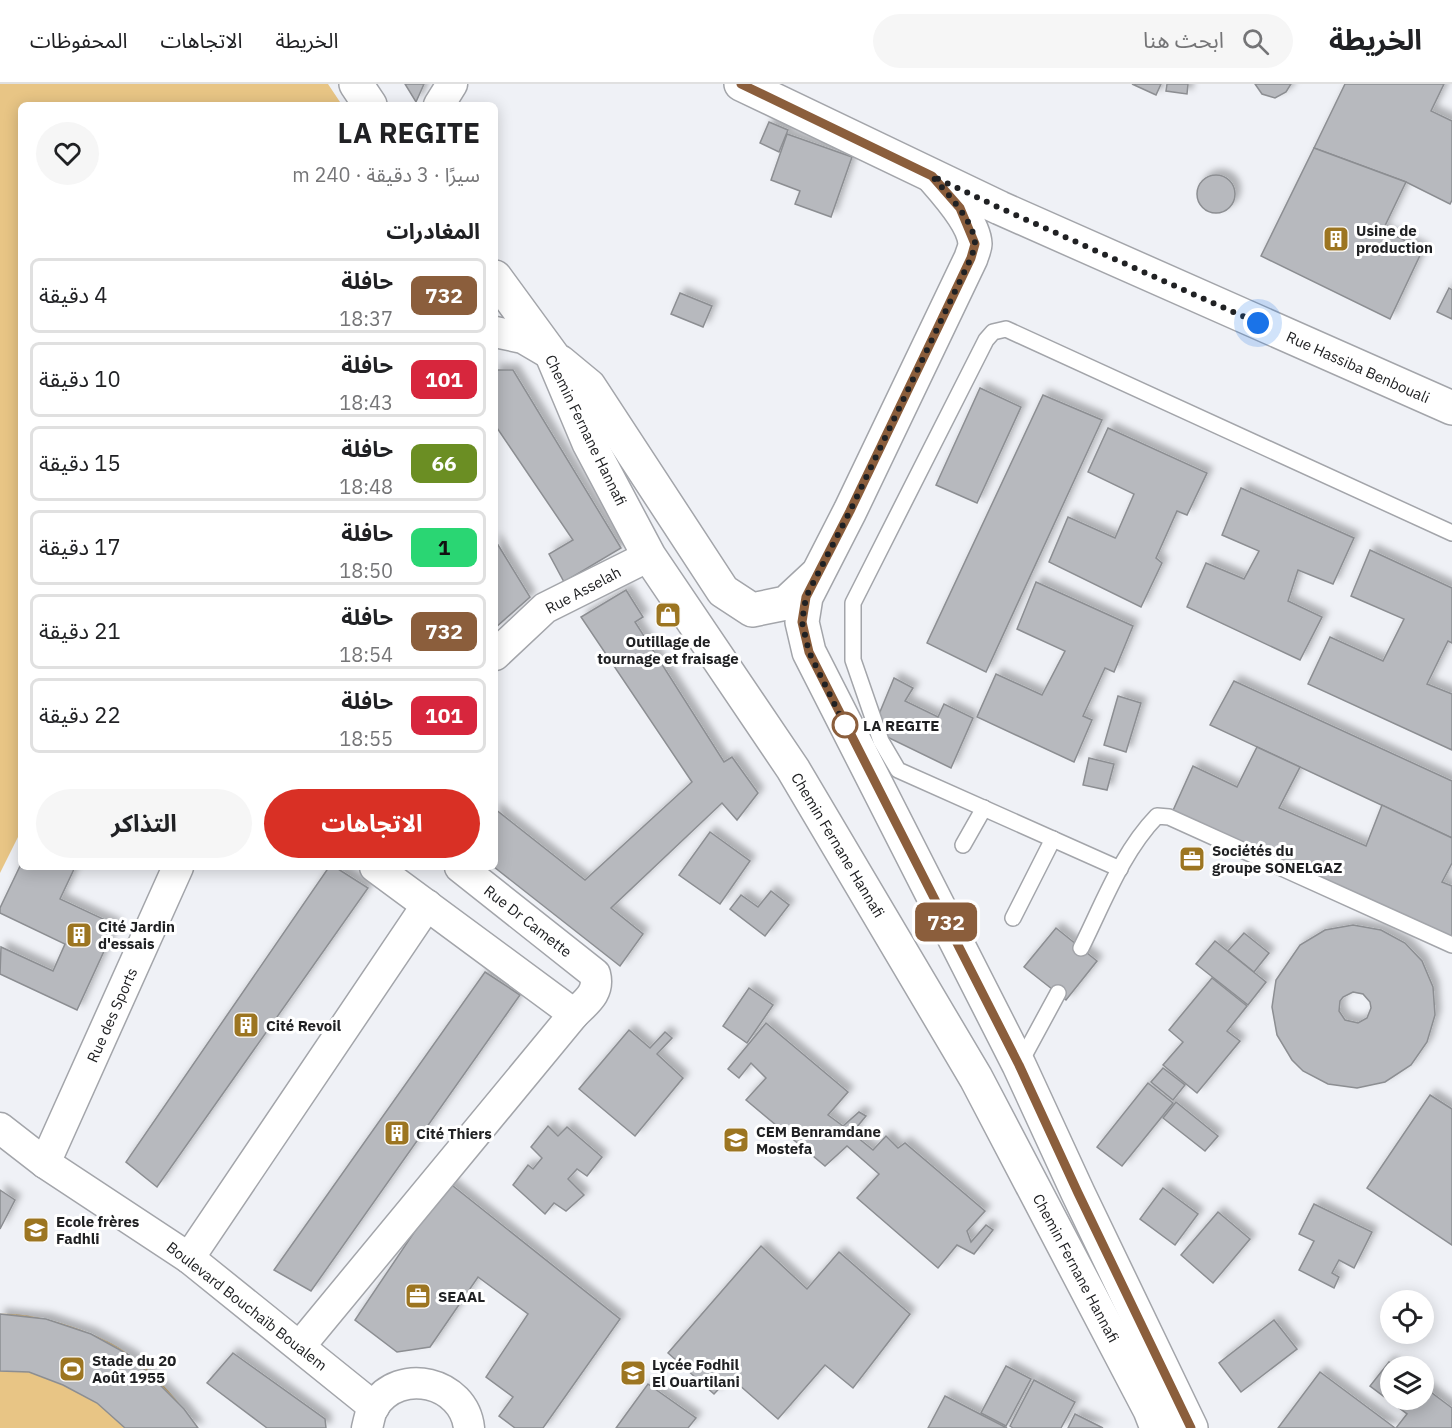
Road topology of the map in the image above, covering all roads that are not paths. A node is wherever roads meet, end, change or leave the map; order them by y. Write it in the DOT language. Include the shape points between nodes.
graph roads {
  1 [pos="356,84"];
  2 [pos="452,84"];
  3 [pos="741,84"];
  4 [pos="368,102"];
  5 [pos="441,102"];
  6 [pos="932,176"];
  7 [pos="498,281"];
  8 [pos="498,333"];
  9 [pos="552,355"];
  10 [pos="1452,408"];
  11 [pos="1452,533"];
  12 [pos="649,556"];
  13 [pos="818,574"];
  14 [pos="498,652"];
  15 [pos="984,808"];
  16 [pos="1053,839"];
  17 [pos="963,845"];
  18 [pos="1120,869"];
  19 [pos="177,870"];
  20 [pos="379,870"];
  21 [pos="464,870"];
  22 [pos="427,905"];
  23 [pos="1013,918"];
  24 [pos="1452,945"];
  25 [pos="1081,948"];
  26 [pos="1058,993"];
  27 [pos="574,1014"];
  28 [pos="1019,1065"];
  29 [pos="0,1128"];
  30 [pos="45,1162"];
  31 [pos="189,1258"];
  32 [pos="300,1346"];
  33 [pos="370,1417"];
  34 [pos="469,1428"];
  35 [pos="1157,1428"];
  36 [pos="1191,1428"];
  1 -- 4 [label="main road"];
  2 -- 5 [label="street"];
  3 -- 6 [label="main road, Rue Hassiba Benbouali"];
  6 -- 10 [label="main road, Rue Hassiba Benbouali"];
  6 -- 13 [label="main road, Chemin Fernane Hannafi" via="960,208 969,225 975,244 971,258"];
  7 -- 9 [label="main road, Chemin Fernane Hannafi"];
  8 -- 9 [label="street" via="523,338"];
  9 -- 12 [label="main road, Chemin Fernane Hannafi" via="589,443"];
  9 -- 13 [label="main road" via="589,386 723,591 752,610 786,603"];
  11 -- 15 [label="lane" via="1006,329 993,332 853,603 853,660 880,741 898,770"];
  12 -- 14 [label="street, Rue Asselah" via="545,608"];
  12 -- 35 [label="main road, Chemin Fernane Hannafi" via="793,769 976,1078"];
  13 -- 28 [label="main road, Chemin Fernane Hannafi" via="806,597 802,622 809,652"];
  15 -- 16 [label="lane"];
  15 -- 17 [label="lane"];
  16 -- 18 [label="lane"];
  16 -- 23 [label="lane"];
  18 -- 24 [label="lane" via="1157,816 1169,817"];
  18 -- 25 [label="lane"];
  19 -- 30 [label="street, Rue des Sports"];
  20 -- 22 [label="street"];
  21 -- 27 [label="street, Rue Dr Camette" via="595,974 595,993"];
  22 -- 27 [label="street"];
  22 -- 31 [label="street"];
  26 -- 28 [label="lane"];
  27 -- 32 [label="street"];
  28 -- 36 [label="main road, Chemin Fernane Hannafi"];
  29 -- 30 [label="street, Boulevard Bouchaïb Boualem"];
  30 -- 31 [label="street, Boulevard Bouchaïb Boualem"];
  31 -- 32 [label="street, Boulevard Bouchaïb Boualem"];
  32 -- 33 [label="street, Boulevard Bouchaïb Boualem"];
  33 -- 34 [label="street" via="386,1393 396,1387 432,1384 457,1400"];
}
